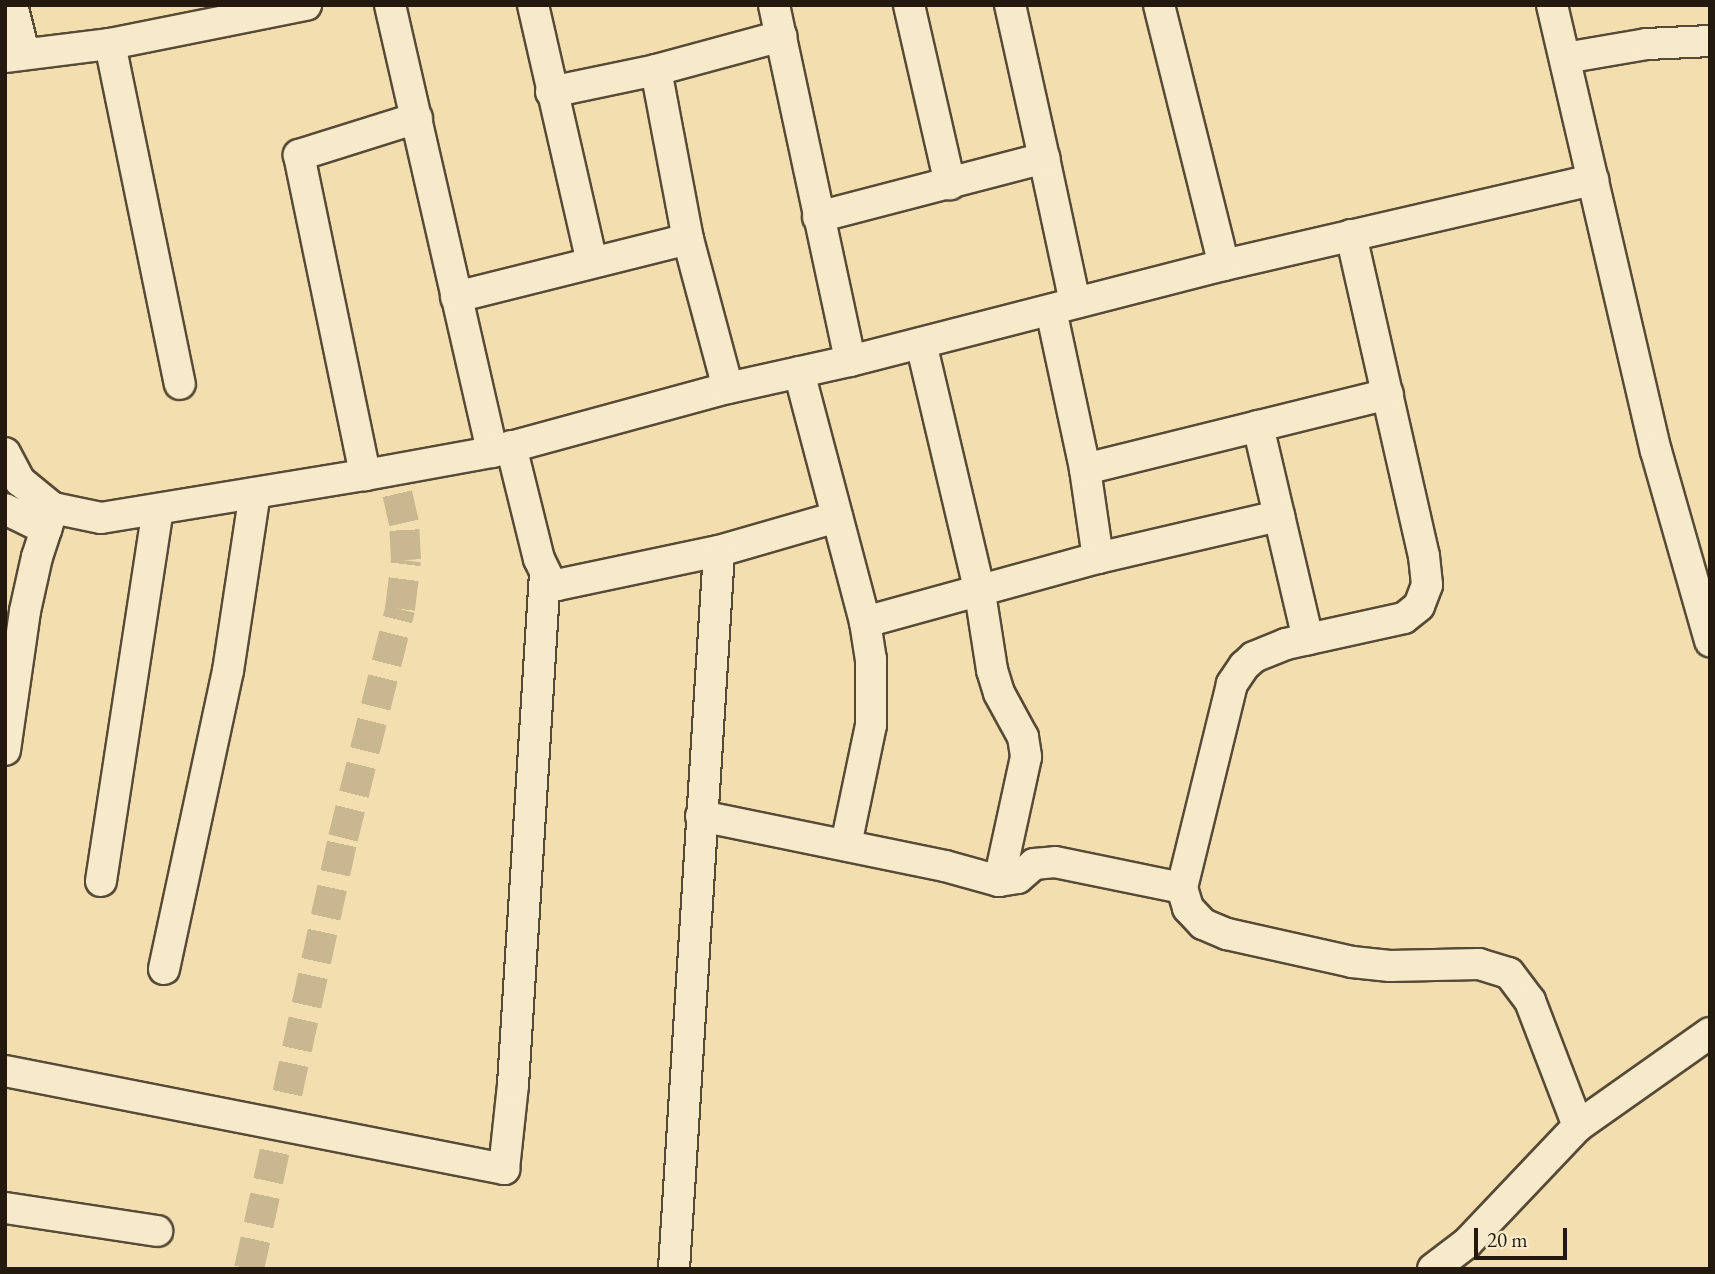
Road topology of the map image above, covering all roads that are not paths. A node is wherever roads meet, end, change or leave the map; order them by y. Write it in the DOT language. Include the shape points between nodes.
graph roads {
  1 [pos="12,5"];
  2 [pos="306,5"];
  3 [pos="390,5"];
  4 [pos="533,5"];
  5 [pos="774,5"];
  6 [pos="909,5"];
  7 [pos="1010,5"];
  8 [pos="1158,5"];
  9 [pos="1552,5"];
  10 [pos="780,36"];
  11 [pos="1710,41"];
  12 [pos="110,44"];
  13 [pos="15,55"];
  14 [pos="1565,58"];
  15 [pos="656,70"];
  16 [pos="551,92"];
  17 [pos="417,118"];
  18 [pos="1044,158"];
  19 [pos="1593,180"];
  20 [pos="950,184"];
  21 [pos="818,217"];
  22 [pos="1352,234"];
  23 [pos="688,239"];
  24 [pos="592,262"];
  25 [pos="1224,265"];
  26 [pos="456,297"];
  27 [pos="1063,307"];
  28 [pos="921,343"];
  29 [pos="850,361"];
  30 [pos="799,372"];
  31 [pos="180,384"];
  32 [pos="728,388"];
  33 [pos="1388,394"];
  34 [pos="1258,426"];
  35 [pos="501,449"];
  36 [pos="5,453"];
  37 [pos="1085,469"];
  38 [pos="365,475"];
  39 [pos="255,493"];
  40 [pos="5,509"];
  41 [pos="158,509"];
  42 [pos="1279,516"];
  43 [pos="836,517"];
  44 [pos="49,519"];
  45 [pos="719,551"];
  46 [pos="1098,558"];
  47 [pos="545,574"];
  48 [pos="979,593"];
  49 [pos="864,622"];
  50 [pos="1308,639"];
  51 [pos="1710,641"];
  52 [pos="5,750"];
  53 [pos="701,816"];
  54 [pos="846,845"];
  55 [pos="102,881"];
  56 [pos="999,881"];
  57 [pos="1182,888"];
  58 [pos="164,969"];
  59 [pos="1710,1033"];
  60 [pos="5,1071"];
  61 [pos="1578,1126"];
  62 [pos="5,1208"];
  63 [pos="157,1231"];
  64 [pos="674,1269"];
  65 [pos="1433,1269"];
  1 -- 13 [label="street"];
  2 -- 12 [label="street"];
  3 -- 17 [label="street"];
  4 -- 16 [label="street"];
  5 -- 10 [label="street"];
  6 -- 20 [label="street"];
  7 -- 18 [label="street"];
  8 -- 25 [label="street"];
  9 -- 14 [label="street"];
  10 -- 15 [label="street"];
  10 -- 21 [label="street"];
  11 -- 14 [label="street" via="1647,44"];
  12 -- 13 [label="street"];
  12 -- 31 [label="street"];
  14 -- 19 [label="street"];
  15 -- 16 [label="street"];
  15 -- 23 [label="street"];
  16 -- 24 [label="street"];
  17 -- 26 [label="street"];
  17 -- 38 [label="street" via="299,155"];
  18 -- 20 [label="street"];
  18 -- 27 [label="street"];
  19 -- 22 [label="street"];
  19 -- 51 [label="street" via="1656,451"];
  20 -- 21 [label="street"];
  21 -- 29 [label="street"];
  22 -- 25 [label="street"];
  22 -- 33 [label="street"];
  23 -- 24 [label="street"];
  23 -- 32 [label="street"];
  24 -- 26 [label="street"];
  25 -- 27 [label="street"];
  26 -- 35 [label="street"];
  27 -- 28 [label="street"];
  27 -- 37 [label="street"];
  28 -- 29 [label="street"];
  28 -- 48 [label="street"];
  29 -- 30 [label="street"];
  30 -- 32 [label="street"];
  30 -- 43 [label="street"];
  32 -- 35 [label="street"];
  33 -- 34 [label="street"];
  33 -- 50 [label="street" via="1427,585 1419,606 1404,618"];
  34 -- 37 [label="street"];
  34 -- 42 [label="street"];
  35 -- 38 [label="street"];
  35 -- 47 [label="street"];
  36 -- 44 [label="street"];
  37 -- 46 [label="street"];
  38 -- 39 [label="street"];
  39 -- 41 [label="street"];
  39 -- 58 [label="street" via="229,671"];
  40 -- 44 [label="street"];
  41 -- 44 [label="street" via="101,518"];
  41 -- 55 [label="street"];
  42 -- 46 [label="street"];
  42 -- 50 [label="street"];
  43 -- 45 [label="street"];
  43 -- 49 [label="street"];
  44 -- 52 [label="street" via="25,611"];
  45 -- 47 [label="street" via="568,584 550,582"];
  45 -- 53 [label="street"];
  46 -- 48 [label="street"];
  47 -- 60 [label="street" via="504,1169"];
  48 -- 49 [label="street"];
  48 -- 56 [label="street" via="992,670 1023,737 1027,757"];
  49 -- 54 [label="street" via="873,690 871,725"];
  50 -- 57 [label="street" via="1254,657 1232,684"];
  53 -- 54 [label="street"];
  53 -- 64 [label="street"];
  54 -- 56 [label="street"];
  56 -- 57 [label="street" via="1018,878 1034,864 1055,862"];
  57 -- 61 [label="street" via="1188,908 1203,924 1227,934 1352,962 1479,964 1509,973 1530,1001"];
  59 -- 61 [label="street"];
  61 -- 65 [label="street" via="1467,1243"];
  62 -- 63 [label="street"];
}
